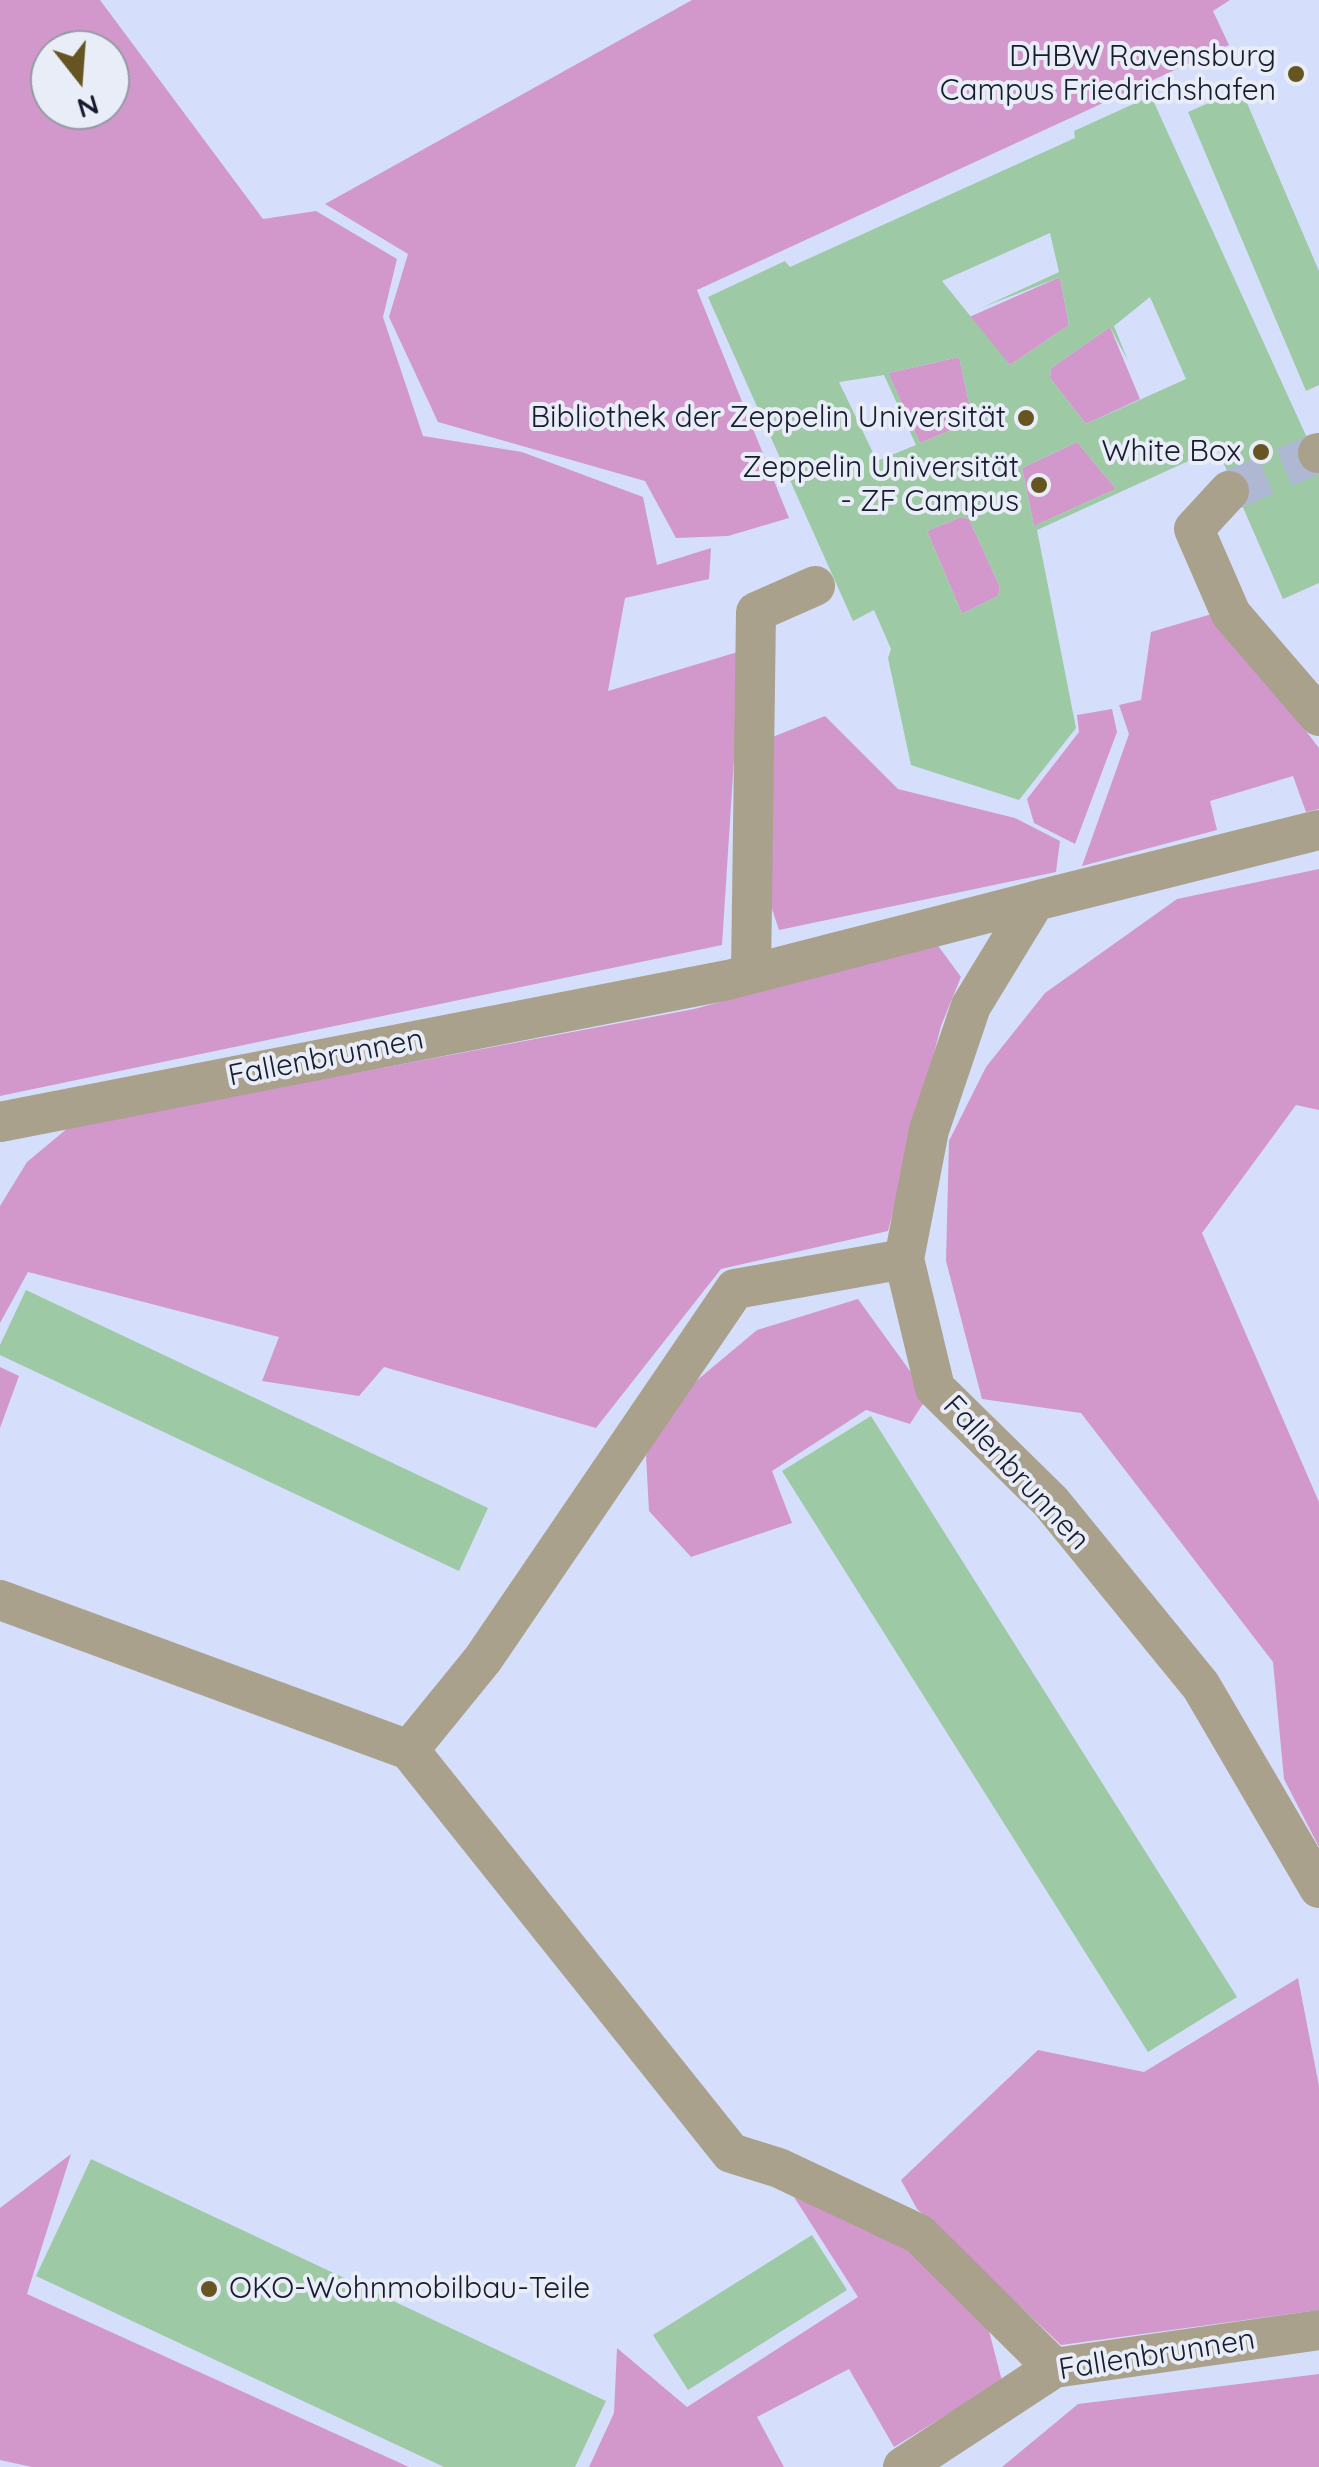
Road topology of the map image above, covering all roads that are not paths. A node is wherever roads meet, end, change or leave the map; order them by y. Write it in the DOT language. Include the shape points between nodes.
graph roads {
  1 [pos="1229,492"];
  2 [pos="815,586"];
  3 [pos="1319,716"];
  4 [pos="1319,830"];
  5 [pos="1035,901"];
  6 [pos="752,974"];
  7 [pos="13,1120"];
  8 [pos="904,1259"];
  9 [pos="0,1600"];
  10 [pos="409,1750"];
  11 [pos="1319,1888"];
  12 [pos="1319,2330"];
  13 [pos="1054,2368"];
  14 [pos="904,2467"];
  1 -- 3 [label="street" via="1194,529 1232,614"];
  2 -- 6 [label="street" via="756,612"];
  4 -- 5 [label="street, Fallenbrunnen"];
  5 -- 6 [label="street, Fallenbrunnen"];
  5 -- 8 [label="street, Fallenbrunnen" via="972,1006 930,1130"];
  6 -- 7 [label="street, Fallenbrunnen"];
  8 -- 10 [label="street" via="736,1289 483,1659"];
  8 -- 11 [label="street, Fallenbrunnen" via="935,1388 1051,1502 1201,1686"];
  9 -- 10 [label="street"];
  10 -- 13 [label="street" via="731,2154 779,2168 919,2234"];
  12 -- 13 [label="street, Fallenbrunnen"];
  13 -- 14 [label="street, Fallenbrunnen"];
}
